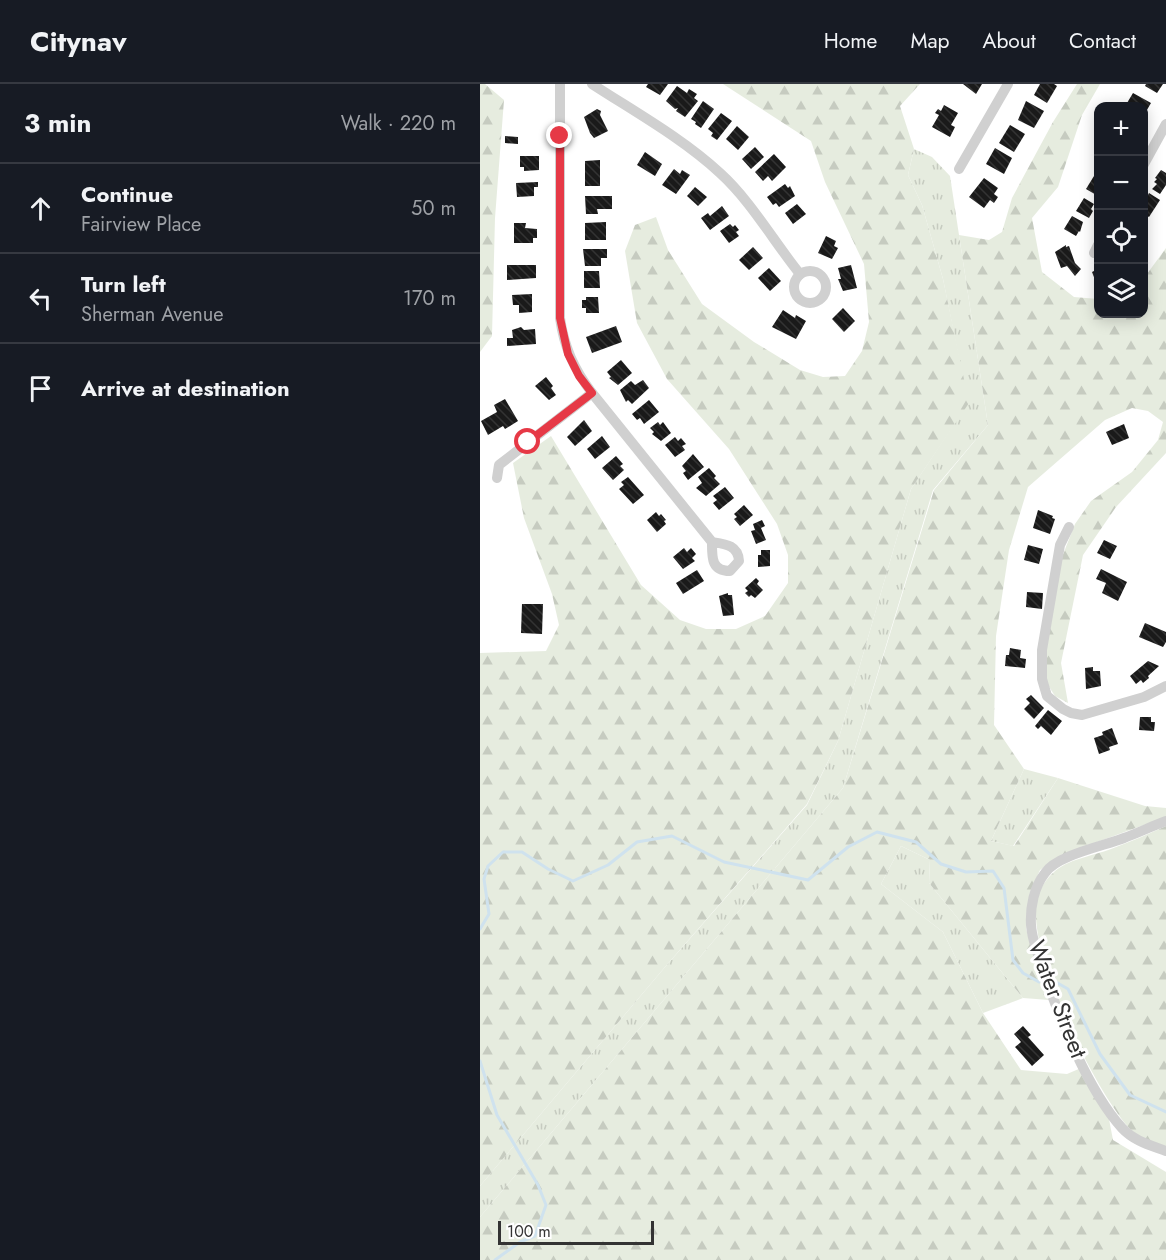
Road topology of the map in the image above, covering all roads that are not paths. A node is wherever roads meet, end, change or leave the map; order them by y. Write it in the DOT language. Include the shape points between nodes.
graph roads {
  1 [pos="560,84"];
  2 [pos="592,84"];
  3 [pos="1008,84"];
  4 [pos="1166,124"];
  5 [pos="1148,156"];
  6 [pos="959,169"];
  7 [pos="800,274"];
  8 [pos="592,393"];
  9 [pos="497,478"];
  10 [pos="1069,527"];
  11 [pos="712,542"];
  12 [pos="1166,686"];
  13 [pos="1166,821"];
  14 [pos="1166,1151"];
  1 -- 8 [label="street" via="560,318 568,354"];
  2 -- 7 [label="street" via="720,173"];
  3 -- 6 [label="street"];
  4 -- 5 [label="street"];
  8 -- 9 [label="street" via="499,465"];
  8 -- 11 [label="street"];
  10 -- 12 [label="street" via="1058,552 1042,650 1042,680 1047,696 1063,709 1082,715 1144,697"];
  13 -- 14 [label="street, Water Street" via="1069,857 1050,868 1034,894 1031,924 1052,997 1086,1071 1123,1129"];
}
